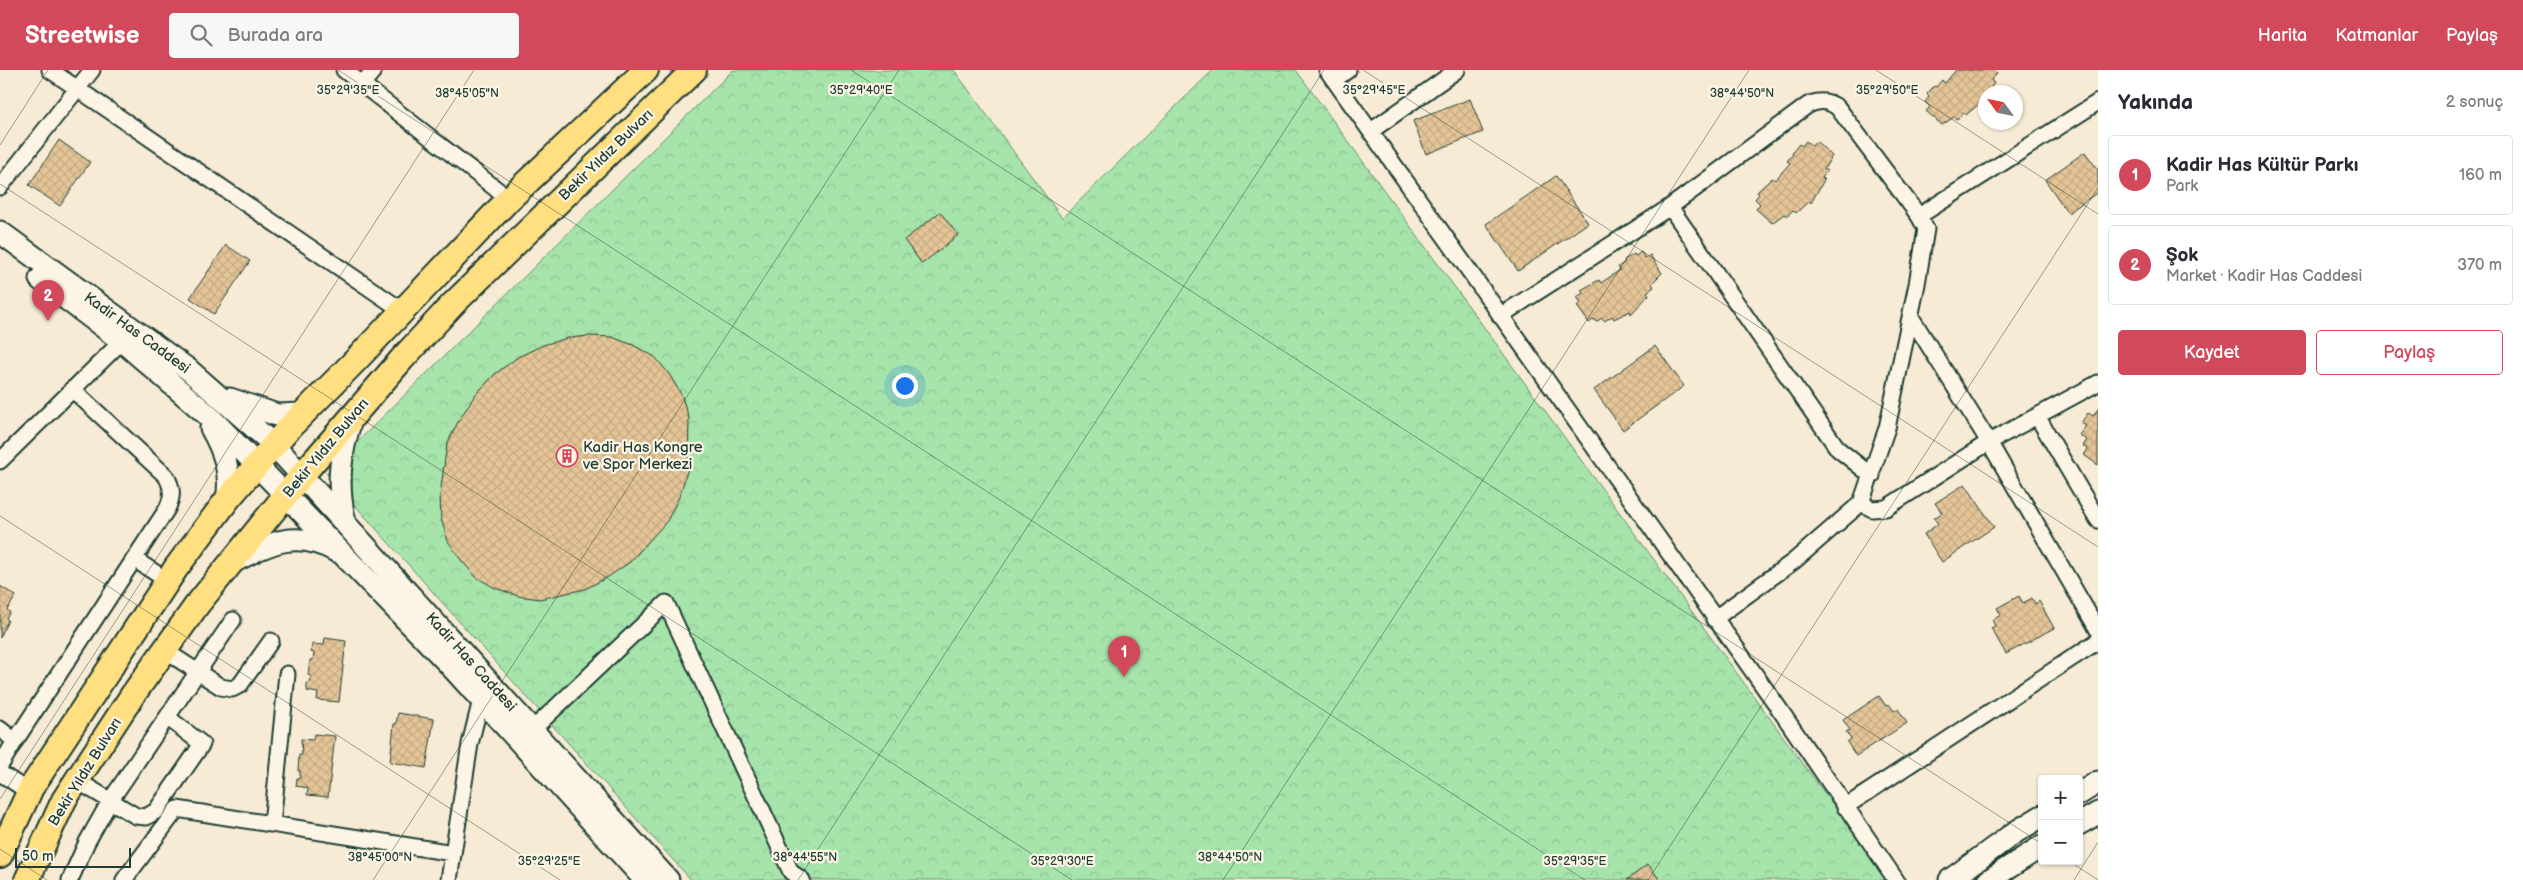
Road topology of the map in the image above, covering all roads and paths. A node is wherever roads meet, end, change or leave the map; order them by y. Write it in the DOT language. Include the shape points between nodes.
graph roads {
  1 [pos="50,70"];
  2 [pos="92,70"];
  3 [pos="344,70"];
  4 [pos="374,70"];
  5 [pos="646,70"];
  6 [pos="694,70"];
  7 [pos="1348,70"];
  8 [pos="1457,70"];
  9 [pos="1330,75"];
  10 [pos="362,84"];
  11 [pos="76,89"];
  12 [pos="2098,102"];
  13 [pos="1371,131"];
  14 [pos="0,187"];
  15 [pos="509,200"];
  16 [pos="1670,208"];
  17 [pos="1919,216"];
  18 [pos="0,232"];
  19 [pos="0,250"];
  20 [pos="403,311"];
  21 [pos="1500,316"];
  22 [pos="1910,317"];
  23 [pos="122,341"];
  24 [pos="2098,383"];
  25 [pos="72,389"];
  26 [pos="219,395"];
  27 [pos="200,408"];
  28 [pos="302,414"];
  29 [pos="353,414"];
  30 [pos="2037,416"];
  31 [pos="1989,442"];
  32 [pos="274,444"];
  33 [pos="0,461"];
  34 [pos="256,465"];
  35 [pos="302,475"];
  36 [pos="1872,476"];
  37 [pos="286,496"];
  38 [pos="226,500"];
  39 [pos="1861,503"];
  40 [pos="2098,520"];
  41 [pos="345,522"];
  42 [pos="346,558"];
  43 [pos="134,559"];
  44 [pos="229,565"];
  45 [pos="168,581"];
  46 [pos="1714,619"];
  47 [pos="233,620"];
  48 [pos="2098,630"];
  49 [pos="271,641"];
  50 [pos="2098,641"];
  51 [pos="164,650"];
  52 [pos="198,672"];
  53 [pos="287,674"];
  54 [pos="481,700"];
  55 [pos="167,717"];
  56 [pos="0,729"];
  57 [pos="532,730"];
  58 [pos="14,741"];
  59 [pos="0,766"];
  60 [pos="0,773"];
  61 [pos="76,780"];
  62 [pos="2098,782"];
  63 [pos="2083,791"];
  64 [pos="29,792"];
  65 [pos="110,800"];
  66 [pos="1845,808"];
  67 [pos="2098,813"];
  68 [pos="2038,818"];
  69 [pos="2083,822"];
  70 [pos="272,824"];
  71 [pos="2038,849"];
  72 [pos="453,853"];
  73 [pos="0,855"];
  74 [pos="27,880"];
  75 [pos="70,880"];
  76 [pos="124,880"];
  77 [pos="449,880"];
  78 [pos="645,880"];
  79 [pos="668,880"];
  80 [pos="802,880"];
  81 [pos="1896,880"];
  82 [pos="1950,880"];
  83 [pos="1989,880"];
  1 -- 11 [label="street"];
  2 -- 11 [label="street"];
  3 -- 10 [label="street"];
  4 -- 10 [label="street"];
  5 -- 15 [label="main road"];
  6 -- 29 [label="main road, Bekir Yıldız Bulvarı" via="459,298"];
  7 -- 9 [label="street"];
  8 -- 13 [label="street"];
  9 -- 13 [label="street"];
  10 -- 15 [label="street"];
  11 -- 14 [label="street"];
  11 -- 20 [label="street"];
  12 -- 17 [label="street"];
  13 -- 21 [label="street"];
  15 -- 20 [label="main road"];
  16 -- 17 [label="street" via="1808,105 1824,101 1838,108 1855,128"];
  16 -- 21 [label="street"];
  16 -- 36 [label="street" via="1838,449"];
  17 -- 22 [label="street" via="1926,237"];
  18 -- 26 [label="street, Kadir Has Caddesi"];
  19 -- 23 [label="street, Kadir Has Caddesi"];
  20 -- 28 [label="main road"];
  21 -- 46 [label="street"];
  22 -- 31 [label="street"];
  22 -- 36 [label="street" via="1887,428"];
  23 -- 25 [label="street"];
  23 -- 27 [label="street, Kadir Has Caddesi"];
  24 -- 30 [label="street"];
  25 -- 33 [label="street"];
  25 -- 43 [label="street" via="170,483 170,503"];
  26 -- 28 [label="street" via="260,411 282,416"];
  26 -- 32 [label="street, Kadir Has Caddesi"];
  27 -- 34 [label="street, Kadir Has Caddesi"];
  27 -- 38 [label="street" via="224,455 229,481"];
  28 -- 32 [label="main road"];
  29 -- 35 [label="main road, Bekir Yıldız Bulvarı"];
  29 -- 41 [label="street" via="339,473"];
  30 -- 31 [label="street"];
  30 -- 40 [label="street"];
  31 -- 39 [label="street" via="1886,508 1872,508"];
  31 -- 48 [label="street"];
  32 -- 34 [label="main road"];
  32 -- 35 [label="street, Kadir Has Caddesi"];
  34 -- 37 [label="street, Kadir Has Caddesi"];
  34 -- 38 [label="main road"];
  35 -- 37 [label="main road, Bekir Yıldız Bulvarı"];
  35 -- 41 [label="street, Kadir Has Caddesi"];
  36 -- 39 [label="street"];
  37 -- 42 [label="street, Kadir Has Caddesi"];
  37 -- 44 [label="main road, Bekir Yıldız Bulvarı"];
  38 -- 45 [label="main road"];
  39 -- 46 [label="street" via="1794,561"];
  41 -- 57 [label="street, Kadir Has Caddesi"];
  42 -- 44 [label="street" via="320,544 292,539 266,545"];
  42 -- 54 [label="street, Kadir Has Caddesi"];
  43 -- 45 [label="street"];
  43 -- 58 [label="street"];
  44 -- 51 [label="main road, Bekir Yıldız Bulvarı"];
  45 -- 64 [label="main road"];
  46 -- 66 [label="street"];
  47 -- 52 [label="street"];
  49 -- 52 [label="street" via="237,688 221,687"];
  50 -- 66 [label="street"];
  51 -- 52 [label="street"];
  51 -- 61 [label="main road, Bekir Yıldız Bulvarı"];
  52 -- 55 [label="street"];
  53 -- 70 [label="street"];
  54 -- 72 [label="street" via="470,744"];
  54 -- 78 [label="street, Kadir Has Caddesi"];
  55 -- 65 [label="street"];
  55 -- 65 [label="street" via="202,744 165,799 156,811 141,817"];
  56 -- 58 [label="street"];
  57 -- 79 [label="street, Kadir Has Caddesi"];
  57 -- 80 [label="street" via="666,603 791,872"];
  58 -- 59 [label="street"];
  60 -- 64 [label="street"];
  61 -- 65 [label="street"];
  61 -- 74 [label="main road, Bekir Yıldız Bulvarı" via="48,830"];
  62 -- 63 [label="street"];
  64 -- 73 [label="main road"];
  65 -- 75 [label="street"];
  66 -- 81 [label="street"];
  67 -- 69 [label="street"];
  68 -- 82 [label="street"];
  70 -- 72 [label="street"];
  70 -- 76 [label="street" via="177,809"];
  71 -- 83 [label="street"];
  72 -- 77 [label="street"];
}
